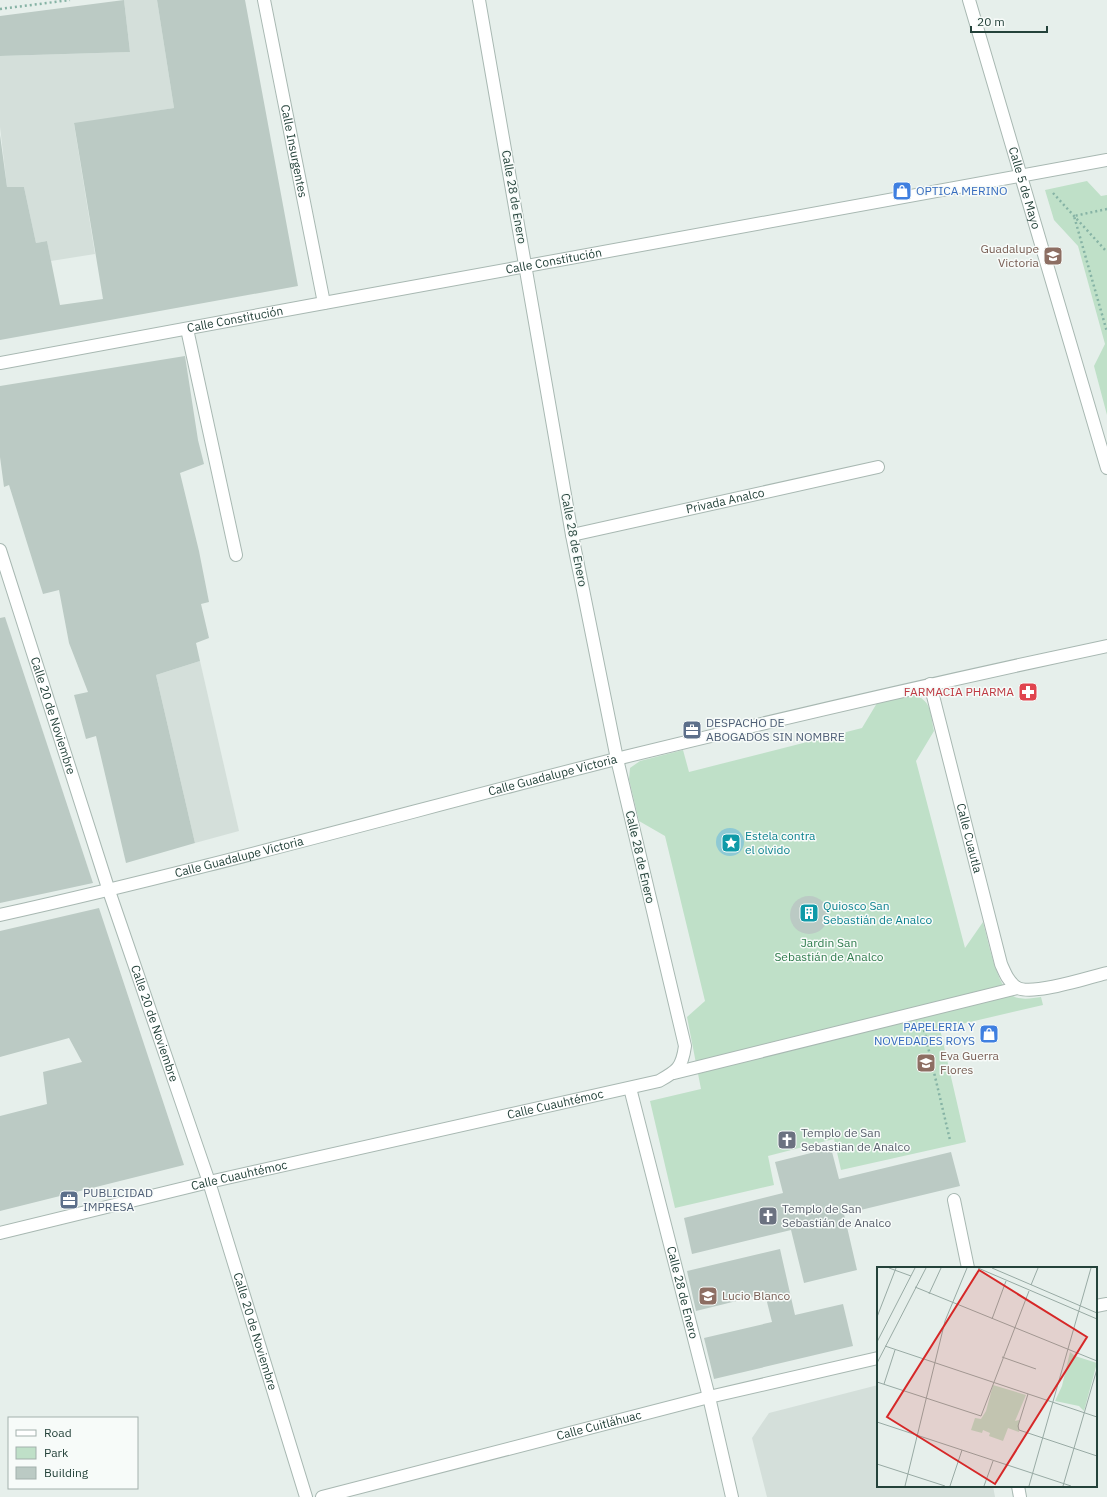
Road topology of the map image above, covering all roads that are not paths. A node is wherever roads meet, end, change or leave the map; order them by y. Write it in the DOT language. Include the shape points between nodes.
graph roads {
  1 [pos="264,0"];
  2 [pos="479,0"];
  3 [pos="969,0"];
  4 [pos="1107,160"];
  5 [pos="1021,176"];
  6 [pos="526,267"];
  7 [pos="324,303"];
  8 [pos="187,329"];
  9 [pos="0,364"];
  10 [pos="878,467"];
  11 [pos="1107,468"];
  12 [pos="572,535"];
  13 [pos="0,550"];
  14 [pos="236,555"];
  15 [pos="1107,646"];
  16 [pos="930,684"];
  17 [pos="617,759"];
  18 [pos="110,891"];
  19 [pos="0,915"];
  20 [pos="1107,973"];
  21 [pos="1017,988"];
  22 [pos="674,1073"];
  23 [pos="630,1088"];
  24 [pos="209,1182"];
  25 [pos="954,1200"];
  26 [pos="0,1233"];
  27 [pos="968,1267"];
  28 [pos="1107,1304"];
  29 [pos="1097,1306"];
  30 [pos="877,1358"];
  31 [pos="709,1397"];
  32 [pos="1018,1487"];
  33 [pos="306,1497"];
  34 [pos="322,1497"];
  35 [pos="732,1497"];
  36 [pos="1020,1497"];
  1 -- 7 [label="street, Calle Insurgentes"];
  2 -- 6 [label="street, Calle 28 de Enero"];
  3 -- 5 [label="street, Calle 5 de Mayo"];
  4 -- 5 [label="street, Calle Constitución"];
  5 -- 6 [label="street, Calle Constitución"];
  5 -- 11 [label="street, Calle 5 de Mayo"];
  6 -- 7 [label="street, Calle Constitución"];
  6 -- 12 [label="street, Calle 28 de Enero"];
  7 -- 8 [label="street, Calle Constitución"];
  8 -- 9 [label="street, Calle Constitución"];
  8 -- 14 [label="street"];
  10 -- 12 [label="street, Privada Analco"];
  12 -- 17 [label="street, Calle 28 de Enero"];
  13 -- 18 [label="street, Calle 20 de Noviembre"];
  15 -- 16 [label="street, Calle Guadalupe Victoria"];
  16 -- 17 [label="street, Calle Guadalupe Victoria"];
  16 -- 21 [label="street, Calle Cuautla" via="1001,964 1007,978"];
  17 -- 18 [label="street, Calle Guadalupe Victoria"];
  17 -- 22 [label="street, Calle 28 de Enero" via="685,1046 683,1061"];
  18 -- 19 [label="street, Calle Guadalupe Victoria"];
  18 -- 24 [label="street, Calle 20 de Noviembre"];
  20 -- 21 [label="street, Calle Cuauhtémoc" via="1044,989"];
  21 -- 22 [label="street, Calle Cuauhtémoc"];
  22 -- 23 [label="street, Calle Cuauhtémoc" via="659,1082"];
  23 -- 24 [label="street, Calle Cuauhtémoc"];
  23 -- 31 [label="street, Calle 28 de Enero"];
  24 -- 26 [label="street, Calle Cuauhtémoc"];
  24 -- 33 [label="street, Calle 20 de Noviembre"];
  25 -- 27 [label="street"];
  28 -- 29 [label="street"];
  30 -- 31 [label="street, Calle Cuitláhuac"];
  31 -- 34 [label="street, Calle Cuitláhuac"];
  31 -- 35 [label="street, Calle 28 de Enero"];
  32 -- 36 [label="street"];
}
